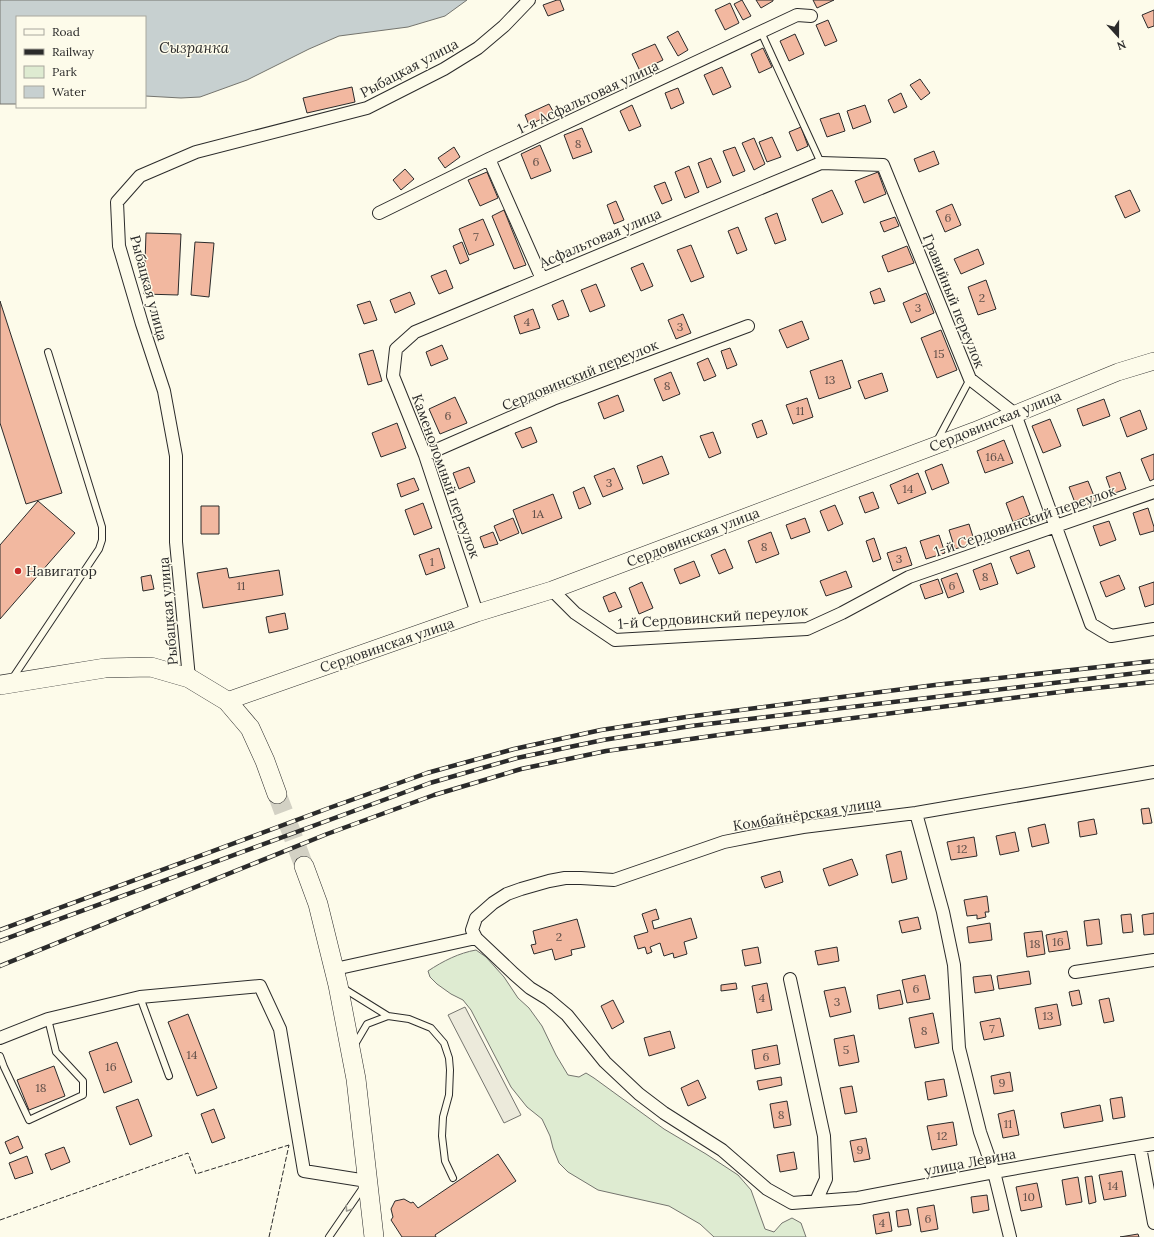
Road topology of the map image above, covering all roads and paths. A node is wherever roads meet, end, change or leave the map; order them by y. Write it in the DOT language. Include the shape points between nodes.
graph roads {
  1 [pos="529,0"];
  2 [pos="811,16"];
  3 [pos="761,32"];
  4 [pos="489,159"];
  5 [pos="821,163"];
  6 [pos="379,213"];
  7 [pos="542,278"];
  8 [pos="748,326"];
  9 [pos="396,349"];
  10 [pos="48,352"];
  11 [pos="1154,361"];
  12 [pos="970,379"];
  13 [pos="1015,414"];
  14 [pos="934,446"];
  15 [pos="425,455"];
  16 [pos="1154,492"];
  17 [pos="1055,526"];
  18 [pos="552,590"];
  19 [pos="478,613"];
  20 [pos="1154,629"];
  21 [pos="189,678"];
  22 [pos="5,684"];
  23 [pos="227,701"];
  24 [pos="1154,772"];
  25 [pos="277,794"];
  26 [pos="916,813"];
  27 [pos="304,866"];
  28 [pos="476,938"];
  29 [pos="1154,960"];
  30 [pos="1075,972"];
  31 [pos="336,977"];
  32 [pos="790,979"];
  33 [pos="140,998"];
  34 [pos="388,1016"];
  35 [pos="48,1019"];
  36 [pos="0,1038"];
  37 [pos="351,1053"];
  38 [pos="0,1056"];
  39 [pos="169,1076"];
  40 [pos="1154,1144"];
  41 [pos="1140,1146"];
  42 [pos="994,1172"];
  43 [pos="453,1178"];
  44 [pos="367,1181"];
  45 [pos="816,1201"];
  46 [pos="1154,1223"];
  47 [pos="329,1237"];
  48 [pos="374,1237"];
  49 [pos="1010,1237"];
  1 -- 21 [label="street, Рыбацкая улица" via="478,48 373,106 196,152 140,176 117,202 120,246 164,392 176,456 176,542"];
  2 -- 3 [label="street, 1-я Асфальтовая улица" via="797,15"];
  3 -- 4 [label="street, 1-я Асфальтовая улица"];
  3 -- 5 [label="lane"];
  4 -- 6 [label="street, 1-я Асфальтовая улица"];
  4 -- 7 [label="street"];
  5 -- 7 [label="street, Асфальтовая улица"];
  5 -- 12 [label="street, Гравийный переулок" via="883,165"];
  7 -- 9 [label="street, Асфальтовая улица" via="415,332"];
  8 -- 15 [label="street, Сердовинский переулок" via="553,399"];
  9 -- 15 [label="street, Каменоломный переулок" via="393,376"];
  10 -- 22 [label="lane" via="102,527 102,540 99,549"];
  11 -- 13 [label="street, Сердовинская улица" via="1118,372"];
  12 -- 13 [label="street, Гравийный переулок"];
  12 -- 14 [label="lane"];
  13 -- 14 [label="street, Сердовинская улица"];
  13 -- 17 [label="street"];
  14 -- 18 [label="street, Сердовинская улица"];
  15 -- 19 [label="street, Каменоломный переулок"];
  16 -- 17 [label="street, 1-й Сердовинский переулок"];
  17 -- 18 [label="street, 1-й Сердовинский переулок" via="909,577 807,629 615,640 575,613"];
  17 -- 20 [label="street" via="1091,624 1111,636"];
  18 -- 19 [label="street, Сердовинская улица"];
  19 -- 23 [label="street, Сердовинская улица"];
  21 -- 22 [label="main road" via="151,667 105,668"];
  21 -- 23 [label="main road"];
  23 -- 25 [label="main road" via="250,728 266,761"];
  24 -- 26 [label="street, Комбайнёрская улица"];
  26 -- 28 [label="street, Комбайнёрская улица" via="803,827 724,842 614,880 565,878 521,889 493,902 476,918 472,930"];
  26 -- 42 [label="street" via="943,912 954,965 959,1048 980,1132"];
  27 -- 31 [label="main road" via="318,904"];
  28 -- 31 [label="street"];
  28 -- 45 [label="street, улица Левина" via="525,983 567,1015 605,1062 639,1094 722,1150 767,1188 792,1203"];
  29 -- 30 [label="street"];
  31 -- 34 [label="lane"];
  31 -- 37 [label="main road"];
  32 -- 45 [label="street" via="824,1136 826,1179"];
  33 -- 35 [label="street"];
  33 -- 39 [label="lane"];
  33 -- 44 [label="street" via="260,986 280,1030 304,1171"];
  34 -- 37 [label="lane" via="367,1024"];
  34 -- 43 [label="lane" via="409,1019 431,1028 444,1043 450,1058 450,1070 449,1095 443,1117 442,1136 445,1161"];
  35 -- 36 [label="street"];
  35 -- 38 [label="lane" via="56,1052 83,1081 83,1095 29,1120"];
  37 -- 44 [label="main road"];
  40 -- 41 [label="street, улица Левина"];
  41 -- 42 [label="street, улица Левина"];
  41 -- 46 [label="street"];
  42 -- 45 [label="street, улица Левина" via="858,1198"];
  42 -- 49 [label="street"];
  44 -- 47 [label="lane, one-way"];
  44 -- 48 [label="main road"];
}
